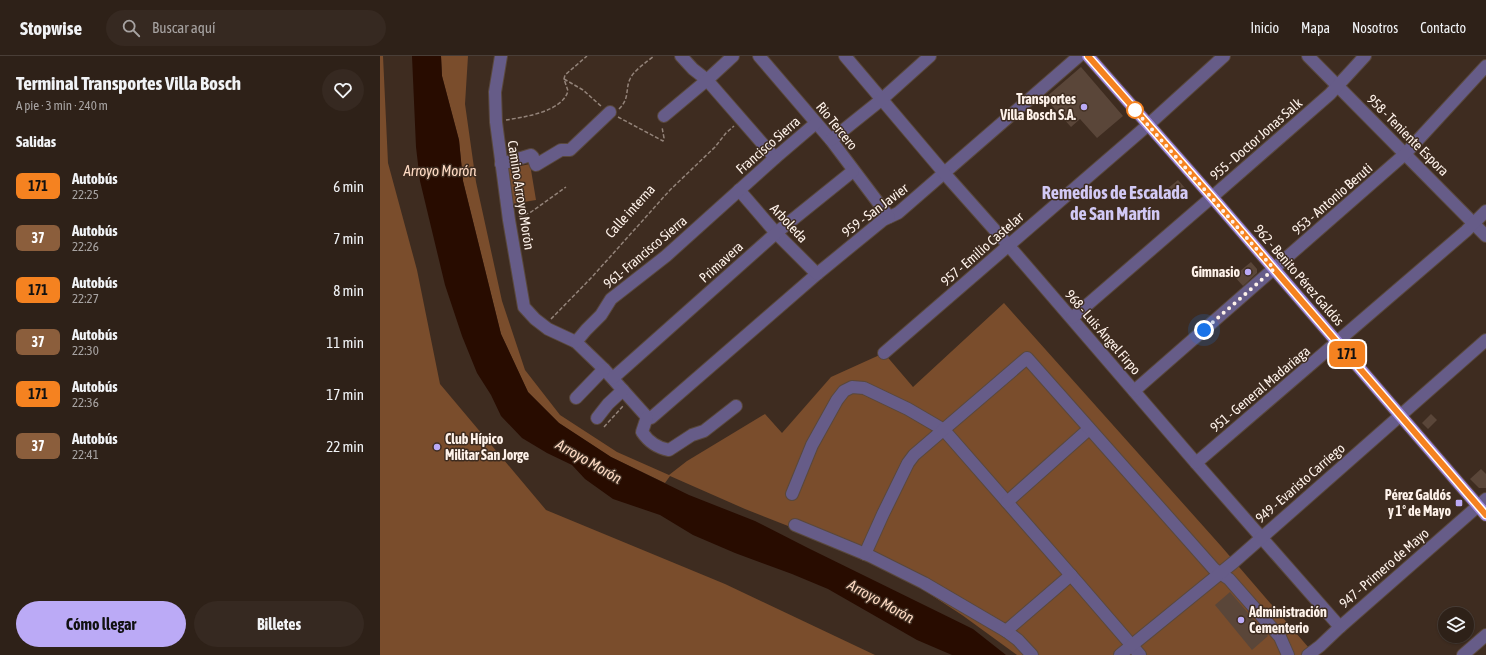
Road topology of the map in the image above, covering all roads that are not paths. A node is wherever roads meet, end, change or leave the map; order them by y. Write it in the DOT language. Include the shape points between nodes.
graph roads {
  1 [pos="501,56"];
  2 [pos="681,56"];
  3 [pos="733,56"];
  4 [pos="759,56"];
  5 [pos="845,56"];
  6 [pos="930,56"];
  7 [pos="1080,56"];
  8 [pos="1088,56"];
  9 [pos="1224,56"];
  10 [pos="1308,56"];
  11 [pos="1365,56"];
  12 [pos="1486,66"];
  13 [pos="707,80"];
  14 [pos="1337,86"];
  15 [pos="881,100"];
  16 [pos="612,113"];
  17 [pos="664,116"];
  18 [pos="816,123"];
  19 [pos="1148,125"];
  20 [pos="831,140"];
  21 [pos="1406,154"];
  22 [pos="775,158"];
  23 [pos="501,164"];
  24 [pos="853,171"];
  25 [pos="945,174"];
  26 [pos="740,190"];
  27 [pos="1212,197"];
  28 [pos="1486,210"];
  29 [pos="889,217"];
  30 [pos="1474,224"];
  31 [pos="776,233"];
  32 [pos="1486,236"];
  33 [pos="1009,246"];
  34 [pos="1274,269"];
  35 [pos="817,274"];
  36 [pos="1072,318"];
  37 [pos="1486,340"];
  38 [pos="576,342"];
  39 [pos="1338,343"];
  40 [pos="884,353"];
  41 [pos="604,369"];
  42 [pos="613,378"];
  43 [pos="1134,391"];
  44 [pos="627,394"];
  45 [pos="576,398"];
  46 [pos="736,406"];
  47 [pos="1400,415"];
  48 [pos="649,418"];
  49 [pos="601,423"];
  50 [pos="1089,429"];
  51 [pos="944,430"];
  52 [pos="1196,463"];
  53 [pos="792,494"];
  54 [pos="1007,502"];
  55 [pos="1483,506"];
  56 [pos="795,525"];
  57 [pos="1261,538"];
  58 [pos="865,554"];
  59 [pos="1220,573"];
  60 [pos="1071,575"];
  61 [pos="1340,627"];
  62 [pos="1006,631"];
  63 [pos="1486,635"];
  64 [pos="1136,650"];
  65 [pos="1324,650"];
  66 [pos="1032,655"];
  67 [pos="1120,655"];
  68 [pos="1288,655"];
  69 [pos="1308,655"];
  70 [pos="1463,655"];
  1 -- 23 [label="street, Camino Arroyo Morón" via="495,92"];
  2 -- 13 [label="street"];
  3 -- 13 [label="street"];
  4 -- 18 [label="street, Rio Tercero"];
  5 -- 15 [label="street, 968 - Luis Ángel Firpo"];
  6 -- 15 [label="street"];
  7 -- 25 [label="street, 959 - San Javier"];
  8 -- 19 [label="main road, 962 - Benito Pérez Galdós"];
  9 -- 19 [label="street, 957 - Emilio Castelar"];
  10 -- 14 [label="street, 958 - Teniente Espora"];
  11 -- 14 [label="street, 955 - Doctor Jonas Salk"];
  12 -- 21 [label="street, 953 - Antonio Beruti"];
  13 -- 17 [label="street"];
  13 -- 22 [label="street"];
  14 -- 21 [label="street, 958 - Teniente Espora"];
  14 -- 27 [label="street, 955 - Doctor Jonas Salk"];
  15 -- 20 [label="street"];
  15 -- 25 [label="street, 968 - Luis Ángel Firpo"];
  16 -- 23 [label="street" via="570,150 561,150 536,165 531,155"];
  18 -- 20 [label="street, Rio Tercero"];
  18 -- 22 [label="street, Francisco Sierra"];
  19 -- 27 [label="main road, 962 - Benito Pérez Galdós"];
  19 -- 33 [label="street, 957 - Emilio Castelar"];
  20 -- 24 [label="street, Rio Tercero"];
  21 -- 30 [label="street, 958 - Teniente Espora"];
  21 -- 34 [label="street, 953 - Antonio Beruti"];
  22 -- 26 [label="street, Francisco Sierra"];
  23 -- 38 [label="street, Camino Arroyo Morón" via="524,307 546,327"];
  24 -- 29 [label="street, Rio Tercero"];
  24 -- 31 [label="street, Primavera"];
  25 -- 29 [label="street, 959 - San Javier" via="898,214"];
  25 -- 33 [label="street, 968 - Luis Ángel Firpo"];
  26 -- 31 [label="street, Arboleda"];
  26 -- 38 [label="street, 961- Francisco Sierra" via="666,256 611,299 601,315"];
  27 -- 34 [label="main road, 962 - Benito Pérez Galdós"];
  27 -- 36 [label="street, 955 - Doctor Jonas Salk"];
  28 -- 30 [label="street, 951 - General Madariaga"];
  29 -- 35 [label="street, 959 - San Javier"];
  30 -- 32 [label="street, 958 - Teniente Espora"];
  30 -- 39 [label="street, 951 - General Madariaga"];
  31 -- 35 [label="street, Arboleda"];
  31 -- 42 [label="street, Primavera"];
  33 -- 36 [label="street, 968 - Luis Ángel Firpo"];
  33 -- 40 [label="street, 957 - Emilio Castelar"];
  34 -- 39 [label="main road, 962 - Benito Pérez Galdós"];
  34 -- 43 [label="street, 953 - Antonio Beruti"];
  35 -- 48 [label="street, 959 - San Javier"];
  36 -- 43 [label="street, 968 - Luis Ángel Firpo"];
  37 -- 47 [label="street, 949 - Evaristo Carriego"];
  38 -- 41 [label="street"];
  39 -- 47 [label="main road, 962 - Benito Pérez Galdós"];
  39 -- 52 [label="street, 951 - General Madariaga"];
  41 -- 42 [label="street"];
  41 -- 45 [label="street"];
  42 -- 44 [label="street"];
  43 -- 52 [label="street, 968 - Luis Ángel Firpo"];
  44 -- 48 [label="street"];
  44 -- 49 [label="street" via="608,404"];
  46 -- 48 [label="street" via="704,431 692,435 669,450 657,446 645,437 642,432"];
  47 -- 55 [label="main road, 962 - Benito Pérez Galdós"];
  47 -- 57 [label="street, 949 - Evaristo Carriego"];
  50 -- 51 [label="street" via="1027,358"];
  50 -- 54 [label="street"];
  50 -- 59 [label="street"];
  51 -- 53 [label="street" via="864,388 852,387 840,395 812,445"];
  51 -- 54 [label="street"];
  51 -- 58 [label="street" via="908,463"];
  52 -- 57 [label="street, 968 - Luis Ángel Firpo"];
  54 -- 60 [label="street"];
  55 -- 61 [label="street, 947 - Primero de Mayo"];
  56 -- 58 [label="street"];
  57 -- 59 [label="street, 949 - Evaristo Carriego"];
  57 -- 61 [label="street, 968 - Luis Ángel Firpo"];
  58 -- 62 [label="street" via="924,583"];
  59 -- 64 [label="street, 949 - Evaristo Carriego"];
  59 -- 68 [label="street" via="1229,579 1280,637"];
  60 -- 62 [label="street"];
  60 -- 64 [label="street"];
  61 -- 65 [label="street, 947 - Primero de Mayo"];
  62 -- 66 [label="street"];
  63 -- 70 [label="street"];
  64 -- 67 [label="street, 949 - Evaristo Carriego"];
  65 -- 69 [label="street, 947 - Primero de Mayo"];
}
